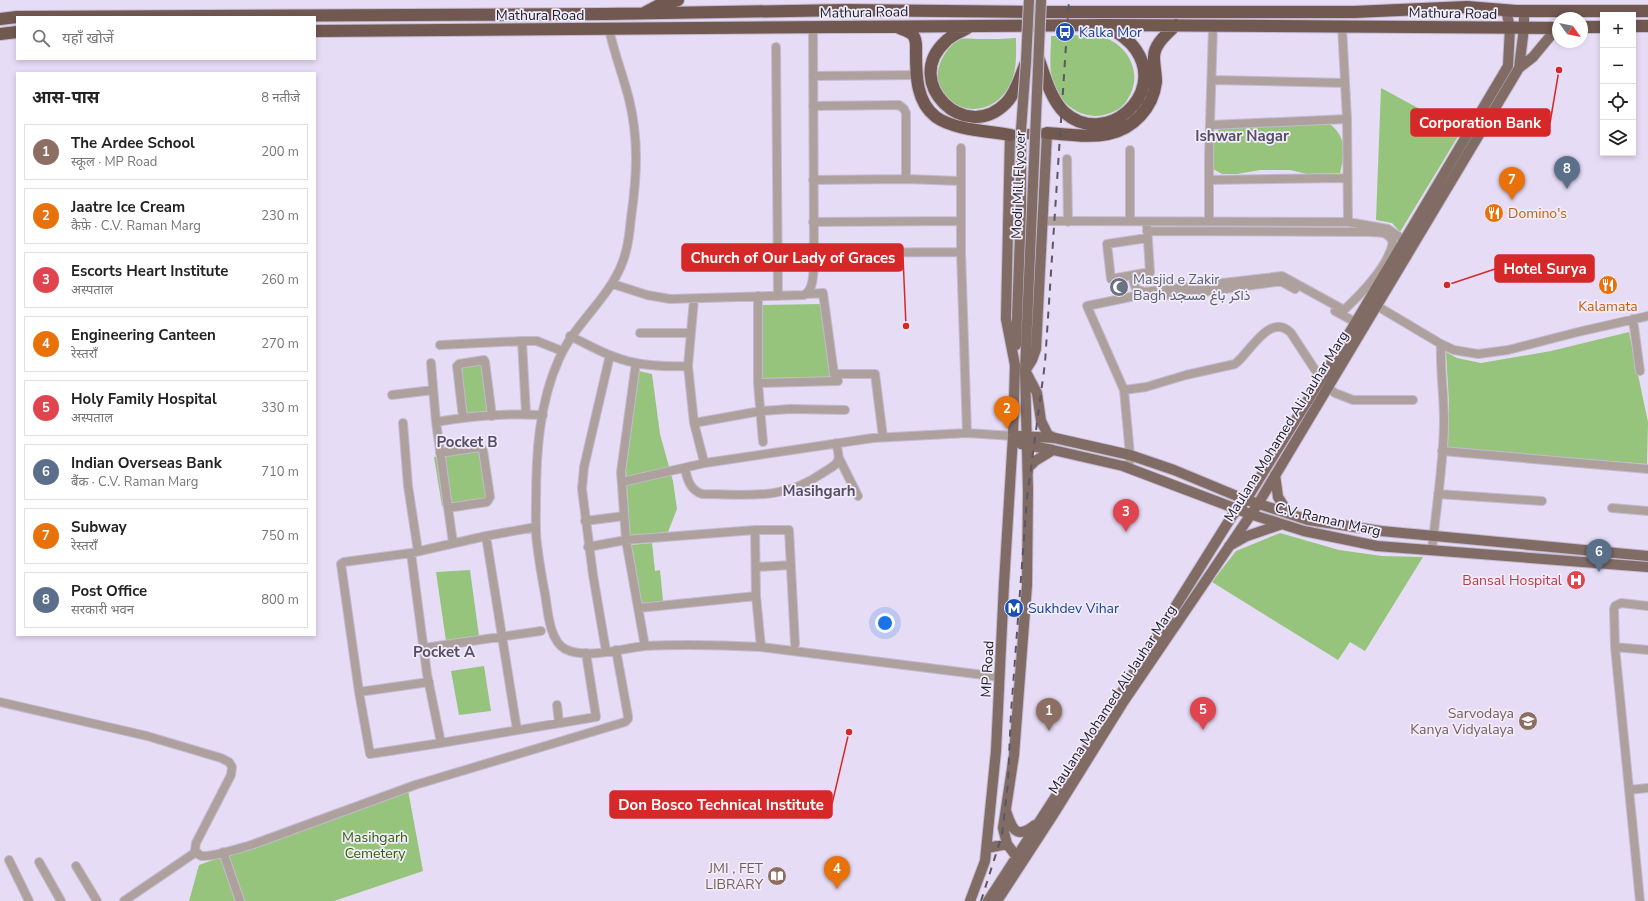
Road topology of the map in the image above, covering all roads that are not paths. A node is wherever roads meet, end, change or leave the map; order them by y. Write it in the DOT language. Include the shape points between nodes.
graph roads {
  1 [pos="678,0"];
  2 [pos="1029,0"];
  3 [pos="1041,0"];
  4 [pos="1434,0"];
  5 [pos="1467,7"];
  6 [pos="1506,10"];
  7 [pos="1524,11"];
  8 [pos="1648,11"];
  9 [pos="642,14"];
  10 [pos="225,16"];
  11 [pos="16,17"];
  12 [pos="0,19"];
  13 [pos="1105,25"];
  14 [pos="1176,25"];
  15 [pos="971,26"];
  16 [pos="1213,26"];
  17 [pos="1342,26"];
  18 [pos="1600,26"];
  19 [pos="1636,26"];
  20 [pos="1648,26"];
  21 [pos="896,27"];
  22 [pos="1588,27"];
  23 [pos="813,28"];
  24 [pos="1510,28"];
  25 [pos="1524,28"];
  26 [pos="1552,28"];
  27 [pos="609,29"];
  28 [pos="316,31"];
  29 [pos="16,32"];
  30 [pos="0,34"];
  31 [pos="1552,34"];
  32 [pos="776,47"];
  33 [pos="1039,60"];
  34 [pos="1026,62"];
  35 [pos="1519,68"];
  36 [pos="918,75"];
  37 [pos="813,76"];
  38 [pos="1212,80"];
  39 [pos="1345,83"];
  40 [pos="813,106"];
  41 [pos="1347,119"];
  42 [pos="1211,125"];
  43 [pos="1047,133"];
  44 [pos="1010,135"];
  45 [pos="961,148"];
  46 [pos="1130,150"];
  47 [pos="1067,159"];
  48 [pos="1347,178"];
  49 [pos="906,179"];
  50 [pos="813,180"];
  51 [pos="1209,180"];
  52 [pos="960,181"];
  53 [pos="961,221"];
  54 [pos="1042,221"];
  55 [pos="1130,221"];
  56 [pos="1147,221"];
  57 [pos="1210,221"];
  58 [pos="813,222"];
  59 [pos="1068,222"];
  60 [pos="1348,222"];
  61 [pos="1147,235"];
  62 [pos="1404,240"];
  63 [pos="961,252"];
  64 [pos="814,253"];
  65 [pos="1132,276"];
  66 [pos="612,284"];
  67 [pos="807,294"];
  68 [pos="758,296"];
  69 [pos="778,296"];
  70 [pos="694,299"];
  71 [pos="1372,303"];
  72 [pos="1648,316"];
  73 [pos="1633,319"];
  74 [pos="1355,322"];
  75 [pos="1022,325"];
  76 [pos="640,332"];
  77 [pos="690,333"];
  78 [pos="570,336"];
  79 [pos="522,341"];
  80 [pos="1441,344"];
  81 [pos="440,345"];
  82 [pos="562,351"];
  83 [pos="610,355"];
  84 [pos="432,363"];
  85 [pos="636,364"];
  86 [pos="1015,365"];
  87 [pos="688,366"];
  88 [pos="1025,370"];
  89 [pos="1640,371"];
  90 [pos="1321,379"];
  91 [pos="838,381"];
  92 [pos="758,383"];
  93 [pos="1327,387"];
  94 [pos="433,390"];
  95 [pos="1124,390"];
  96 [pos="392,395"];
  97 [pos="1413,400"];
  98 [pos="845,410"];
  99 [pos="761,411"];
  100 [pos="526,414"];
  101 [pos="543,415"];
  102 [pos="492,416"];
  103 [pos="463,418"];
  104 [pos="436,422"];
  105 [pos="403,423"];
  106 [pos="694,423"];
  107 [pos="967,433"];
  108 [pos="883,437"];
  109 [pos="1055,438"];
  110 [pos="1013,440"];
  111 [pos="1027,440"];
  112 [pos="763,442"];
  113 [pos="836,443"];
  114 [pos="1053,450"];
  115 [pos="1442,452"];
  116 [pos="440,453"];
  117 [pos="1130,455"];
  118 [pos="704,458"];
  119 [pos="839,458"];
  120 [pos="685,468"];
  121 [pos="1129,468"];
  122 [pos="1648,469"];
  123 [pos="1275,475"];
  124 [pos="622,482"];
  125 [pos="1028,490"];
  126 [pos="1438,494"];
  127 [pos="858,496"];
  128 [pos="1246,500"];
  129 [pos="1542,502"];
  130 [pos="1258,504"];
  131 [pos="448,508"];
  132 [pos="1612,508"];
  133 [pos="1239,510"];
  134 [pos="1648,511"];
  135 [pos="1288,513"];
  136 [pos="1250,514"];
  137 [pos="624,516"];
  138 [pos="585,521"];
  139 [pos="1282,524"];
  140 [pos="536,527"];
  141 [pos="755,530"];
  142 [pos="486,536"];
  143 [pos="1433,536"];
  144 [pos="626,540"];
  145 [pos="453,543"];
  146 [pos="588,547"];
  147 [pos="1228,547"];
  148 [pos="1432,550"];
  149 [pos="414,552"];
  150 [pos="1648,556"];
  151 [pos="791,565"];
  152 [pos="756,567"];
  153 [pos="1648,567"];
  154 [pos="756,596"];
  155 [pos="1648,606"];
  156 [pos="639,608"];
  157 [pos="541,631"];
  158 [pos="503,638"];
  159 [pos="644,641"];
  160 [pos="795,644"];
  161 [pos="761,647"];
  162 [pos="424,648"];
  163 [pos="1615,648"];
  164 [pos="616,650"];
  165 [pos="1648,650"];
  166 [pos="606,651"];
  167 [pos="586,653"];
  168 [pos="1000,677"];
  169 [pos="429,682"];
  170 [pos="359,692"];
  171 [pos="0,702"];
  172 [pos="557,705"];
  173 [pos="559,723"];
  174 [pos="518,730"];
  175 [pos="441,743"];
  176 [pos="1648,788"];
  177 [pos="1629,790"];
  178 [pos="1005,808"];
  179 [pos="1041,820"];
  180 [pos="1007,844"];
  181 [pos="987,848"];
  182 [pos="196,852"];
  183 [pos="223,852"];
  184 [pos="1020,858"];
  185 [pos="9,860"];
  186 [pos="39,862"];
  187 [pos="76,866"];
  188 [pos="29,901"];
  189 [pos="61,901"];
  190 [pos="97,901"];
  191 [pos="124,901"];
  192 [pos="240,901"];
  193 [pos="970,901"];
  194 [pos="988,901"];
  195 [pos="997,901"];
  196 [pos="1640,901"];
  1 -- 9 [label="highway" via="663,3"];
  2 -- 34 [label="main road, Modi Mill Flyover, bridge"];
  3 -- 33 [label="main road, Modi Mill Flyover, bridge"];
  4 -- 5 [label="highway"];
  5 -- 6 [label="highway, Mathura Road"];
  5 -- 9 [label="highway, Mathura Road" via="1354,12 845,10"];
  6 -- 7 [label="highway, Mathura Road"];
  6 -- 24 [label="main road, Maulana Mohamed Ali Jauhar Marg"];
  7 -- 8 [label="highway, Mathura Road"];
  7 -- 25 [label="main road, Maulana Mohamed Ali Jauhar Marg"];
  9 -- 10 [label="highway, Mathura Road"];
  11 -- 12 [label="highway, Mathura Road"];
  13 -- 14 [label="highway, Mathura Road"];
  13 -- 15 [label="highway, Mathura Road"];
  13 -- 33 [label="highway" via="1130,42 1141,59 1144,70 1138,100 1131,109 1114,121 1098,124 1083,122 1064,112 1052,94"];
  14 -- 16 [label="highway, Mathura Road"];
  14 -- 43 [label="highway" via="1156,49 1156,80 1153,94 1143,113 1133,123 1108,134"];
  15 -- 21 [label="highway, Mathura Road"];
  15 -- 34 [label="highway" via="944,42 933,58 932,81 937,96 948,108 970,116 986,115 1000,108 1011,96"];
  16 -- 17 [label="highway, Mathura Road"];
  16 -- 38 [label="street"];
  17 -- 24 [label="highway, Mathura Road"];
  17 -- 39 [label="street"];
  18 -- 22 [label="highway"];
  19 -- 20 [label="highway"];
  21 -- 23 [label="highway, Mathura Road"];
  21 -- 36 [label="highway" via="913,35 916,40"];
  23 -- 27 [label="highway, Mathura Road"];
  23 -- 37 [label="street"];
  24 -- 25 [label="highway, Mathura Road"];
  24 -- 62 [label="main road, Maulana Mohamed Ali Jauhar Marg" via="1508,66"];
  25 -- 26 [label="highway, Mathura Road"];
  25 -- 35 [label="main road, Maulana Mohamed Ali Jauhar Marg"];
  27 -- 28 [label="highway, Mathura Road"];
  27 -- 66 [label="street" via="629,98 637,163 626,252"];
  29 -- 30 [label="highway"];
  31 -- 35 [label="main road" via="1533,57"];
  32 -- 69 [label="street"];
  33 -- 75 [label="main road, Modi Mill Flyover, bridge"];
  34 -- 75 [label="main road, Modi Mill Flyover, bridge" via="1021,130"];
  35 -- 71 [label="main road, Maulana Mohamed Ali Jauhar Marg"];
  36 -- 37 [label="street"];
  36 -- 44 [label="highway" via="920,97 937,118 954,125"];
  37 -- 40 [label="street"];
  38 -- 39 [label="street"];
  38 -- 42 [label="street"];
  39 -- 41 [label="street"];
  40 -- 49 [label="street" via="902,106 906,113"];
  40 -- 50 [label="street"];
  41 -- 42 [label="street"];
  41 -- 48 [label="street"];
  42 -- 51 [label="street"];
  43 -- 44 [label="main road"];
  43 -- 54 [label="main road"];
  44 -- 86 [label="main road" via="1006,319"];
  45 -- 52 [label="street"];
  46 -- 55 [label="street"];
  47 -- 59 [label="street"];
  48 -- 51 [label="street"];
  48 -- 60 [label="street"];
  49 -- 50 [label="street"];
  49 -- 52 [label="street"];
  50 -- 58 [label="street"];
  51 -- 57 [label="street"];
  52 -- 53 [label="street"];
  53 -- 58 [label="street"];
  53 -- 63 [label="street"];
  54 -- 59 [label="street"];
  54 -- 88 [label="main road" via="1036,349"];
  55 -- 56 [label="street"];
  55 -- 59 [label="street"];
  56 -- 57 [label="street"];
  56 -- 61 [label="street"];
  57 -- 60 [label="street"];
  58 -- 64 [label="street"];
  60 -- 62 [label="street" via="1388,229"];
  61 -- 65 [label="street" via="1150,272"];
  61 -- 65 [label="street" via="1107,244 1112,279"];
  61 -- 65 [label="street" via="1371,232 1389,235 1393,242 1389,256 1363,291 1344,310 1282,276 1144,292 1136,289"];
  62 -- 71 [label="main road, Maulana Mohamed Ali Jauhar Marg"];
  63 -- 64 [label="street"];
  63 -- 107 [label="street"];
  64 -- 67 [label="street" via="812,285"];
  66 -- 70 [label="street" via="647,296"];
  66 -- 78 [label="street"];
  67 -- 69 [label="street"];
  67 -- 108 [label="street" via="823,293 834,374 875,374"];
  68 -- 69 [label="street"];
  68 -- 70 [label="street"];
  68 -- 92 [label="street"];
  70 -- 77 [label="street"];
  71 -- 74 [label="main road, Maulana Mohamed Ali Jauhar Marg"];
  71 -- 80 [label="street"];
  71 -- 93 [label="main road, Maulana Mohamed Ali Jauhar Marg"];
  72 -- 73 [label="street"];
  73 -- 80 [label="street" via="1508,350 1478,354 1454,350"];
  73 -- 89 [label="street"];
  74 -- 90 [label="main road, Maulana Mohamed Ali Jauhar Marg"];
  74 -- 95 [label="street" via="1287,285 1275,282 1180,295 1135,296 1087,306"];
  75 -- 86 [label="main road, Modi Mill Flyover"];
  75 -- 88 [label="main road, Modi Mill Flyover"];
  76 -- 77 [label="street"];
  77 -- 87 [label="street"];
  78 -- 82 [label="street"];
  78 -- 83 [label="street"];
  79 -- 81 [label="street"];
  79 -- 82 [label="street" via="537,341"];
  79 -- 100 [label="street"];
  80 -- 115 [label="street" via="1440,371 1444,420"];
  82 -- 101 [label="street" via="551,377"];
  83 -- 85 [label="street"];
  83 -- 138 [label="street" via="584,467 582,489"];
  84 -- 94 [label="street"];
  85 -- 87 [label="street"];
  85 -- 124 [label="street" via="621,472"];
  86 -- 110 [label="main road, MP Road"];
  87 -- 106 [label="street"];
  88 -- 109 [label="main road" via="1036,393 1041,421 1048,435"];
  88 -- 111 [label="main road, Modi Mill Flyover"];
  90 -- 95 [label="street" via="1291,333 1287,329 1277,328 1264,333 1235,364 1146,387"];
  90 -- 128 [label="main road, Maulana Mohamed Ali Jauhar Marg"];
  91 -- 92 [label="street"];
  92 -- 99 [label="street"];
  93 -- 97 [label="street" via="1353,400"];
  93 -- 123 [label="main road, Maulana Mohamed Ali Jauhar Marg"];
  94 -- 96 [label="street"];
  94 -- 104 [label="street"];
  95 -- 117 [label="street"];
  98 -- 99 [label="street"];
  99 -- 106 [label="street"];
  99 -- 112 [label="street"];
  100 -- 101 [label="street"];
  100 -- 102 [label="street"];
  101 -- 140 [label="street" via="536,472"];
  102 -- 103 [label="street"];
  102 -- 103 [label="street" via="484,360 457,366"];
  103 -- 104 [label="street"];
  104 -- 116 [label="street"];
  105 -- 149 [label="street"];
  106 -- 118 [label="street"];
  107 -- 108 [label="street"];
  107 -- 110 [label="street"];
  108 -- 113 [label="street"];
  109 -- 111 [label="main road, C.V. Raman Marg"];
  109 -- 117 [label="main road, C.V. Raman Marg"];
  110 -- 111 [label="main road, C.V. Raman Marg"];
  110 -- 168 [label="main road, MP Road"];
  111 -- 114 [label="main road, C.V. Raman Marg"];
  111 -- 125 [label="main road"];
  113 -- 119 [label="street"];
  113 -- 120 [label="street"];
  114 -- 121 [label="main road, C.V. Raman Marg"];
  114 -- 125 [label="main road" via="1028,468"];
  115 -- 122 [label="street"];
  115 -- 126 [label="street"];
  116 -- 131 [label="street"];
  116 -- 131 [label="street" via="480,447 483,450 490,497 487,502"];
  117 -- 121 [label="street"];
  117 -- 128 [label="main road, C.V. Raman Marg"];
  119 -- 120 [label="street" via="833,467 810,482 770,495 702,494 690,486"];
  119 -- 127 [label="street"];
  120 -- 124 [label="street"];
  121 -- 133 [label="main road, C.V. Raman Marg"];
  123 -- 130 [label="main road, Maulana Mohamed Ali Jauhar Marg"];
  123 -- 135 [label="main road" via="1278,497"];
  124 -- 137 [label="street"];
  125 -- 178 [label="main road" via="1027,585 1014,755"];
  126 -- 129 [label="street"];
  126 -- 143 [label="street"];
  128 -- 130 [label="main road, C.V. Raman Marg"];
  128 -- 133 [label="main road, Maulana Mohamed Ali Jauhar Marg"];
  130 -- 135 [label="main road, C.V. Raman Marg"];
  130 -- 136 [label="main road, Maulana Mohamed Ali Jauhar Marg"];
  131 -- 145 [label="street"];
  132 -- 134 [label="street"];
  133 -- 136 [label="main road, C.V. Raman Marg"];
  133 -- 179 [label="main road, Maulana Mohamed Ali Jauhar Marg" via="1232,516"];
  135 -- 143 [label="main road, C.V. Raman Marg" via="1308,520"];
  136 -- 139 [label="main road, C.V. Raman Marg"];
  136 -- 147 [label="main road, Maulana Mohamed Ali Jauhar Marg"];
  137 -- 138 [label="street"];
  137 -- 144 [label="street"];
  138 -- 146 [label="street"];
  139 -- 147 [label="main road" via="1247,536"];
  139 -- 148 [label="main road, C.V. Raman Marg" via="1377,546"];
  140 -- 142 [label="street"];
  140 -- 167 [label="street" via="554,635 559,644 567,650"];
  141 -- 144 [label="street"];
  141 -- 151 [label="street" via="789,530"];
  141 -- 152 [label="street"];
  142 -- 145 [label="street"];
  142 -- 158 [label="street"];
  143 -- 148 [label="street"];
  143 -- 150 [label="main road, C.V. Raman Marg"];
  144 -- 146 [label="street"];
  144 -- 156 [label="street"];
  145 -- 149 [label="street"];
  146 -- 166 [label="street"];
  147 -- 184 [label="main road, Maulana Mohamed Ali Jauhar Marg"];
  148 -- 153 [label="main road, C.V. Raman Marg"];
  149 -- 162 [label="street"];
  149 -- 170 [label="street" via="344,562 341,565"];
  151 -- 152 [label="street"];
  151 -- 160 [label="street"];
  152 -- 154 [label="street"];
  154 -- 156 [label="street"];
  154 -- 161 [label="street"];
  155 -- 163 [label="street" via="1621,603 1616,606"];
  156 -- 159 [label="street"];
  157 -- 158 [label="street"];
  158 -- 162 [label="street"];
  158 -- 174 [label="street"];
  161 -- 164 [label="street" via="645,646"];
  161 -- 168 [label="street"];
  162 -- 169 [label="street"];
  163 -- 165 [label="street"];
  163 -- 177 [label="street"];
  164 -- 166 [label="street"];
  164 -- 183 [label="street" via="628,716 625,722 415,785 252,845"];
  166 -- 167 [label="street"];
  167 -- 173 [label="street" via="596,716"];
  168 -- 181 [label="main road, MP Road"];
  169 -- 170 [label="street"];
  169 -- 175 [label="street"];
  170 -- 175 [label="street" via="370,754"];
  171 -- 182 [label="street" via="147,736 229,762 232,767 231,775 196,843"];
  172 -- 173 [label="street"];
  173 -- 174 [label="street"];
  174 -- 175 [label="street"];
  176 -- 177 [label="street"];
  177 -- 196 [label="street"];
  178 -- 179 [label="main road" via="1014,830 1021,833 1027,832"];
  178 -- 180 [label="main road" via="1003,828"];
  179 -- 184 [label="main road, Maulana Mohamed Ali Jauhar Marg"];
  180 -- 181 [label="main road"];
  180 -- 184 [label="main road"];
  181 -- 193 [label="main road, MP Road" via="985,861"];
  182 -- 183 [label="street" via="203,856"];
  182 -- 191 [label="street"];
  183 -- 192 [label="street"];
  184 -- 194 [label="main road, Maulana Mohamed Ali Jauhar Marg"];
  184 -- 195 [label="main road, Maulana Mohamed Ali Jauhar Marg"];
  185 -- 188 [label="street"];
  186 -- 189 [label="street"];
  187 -- 190 [label="street"];
}
